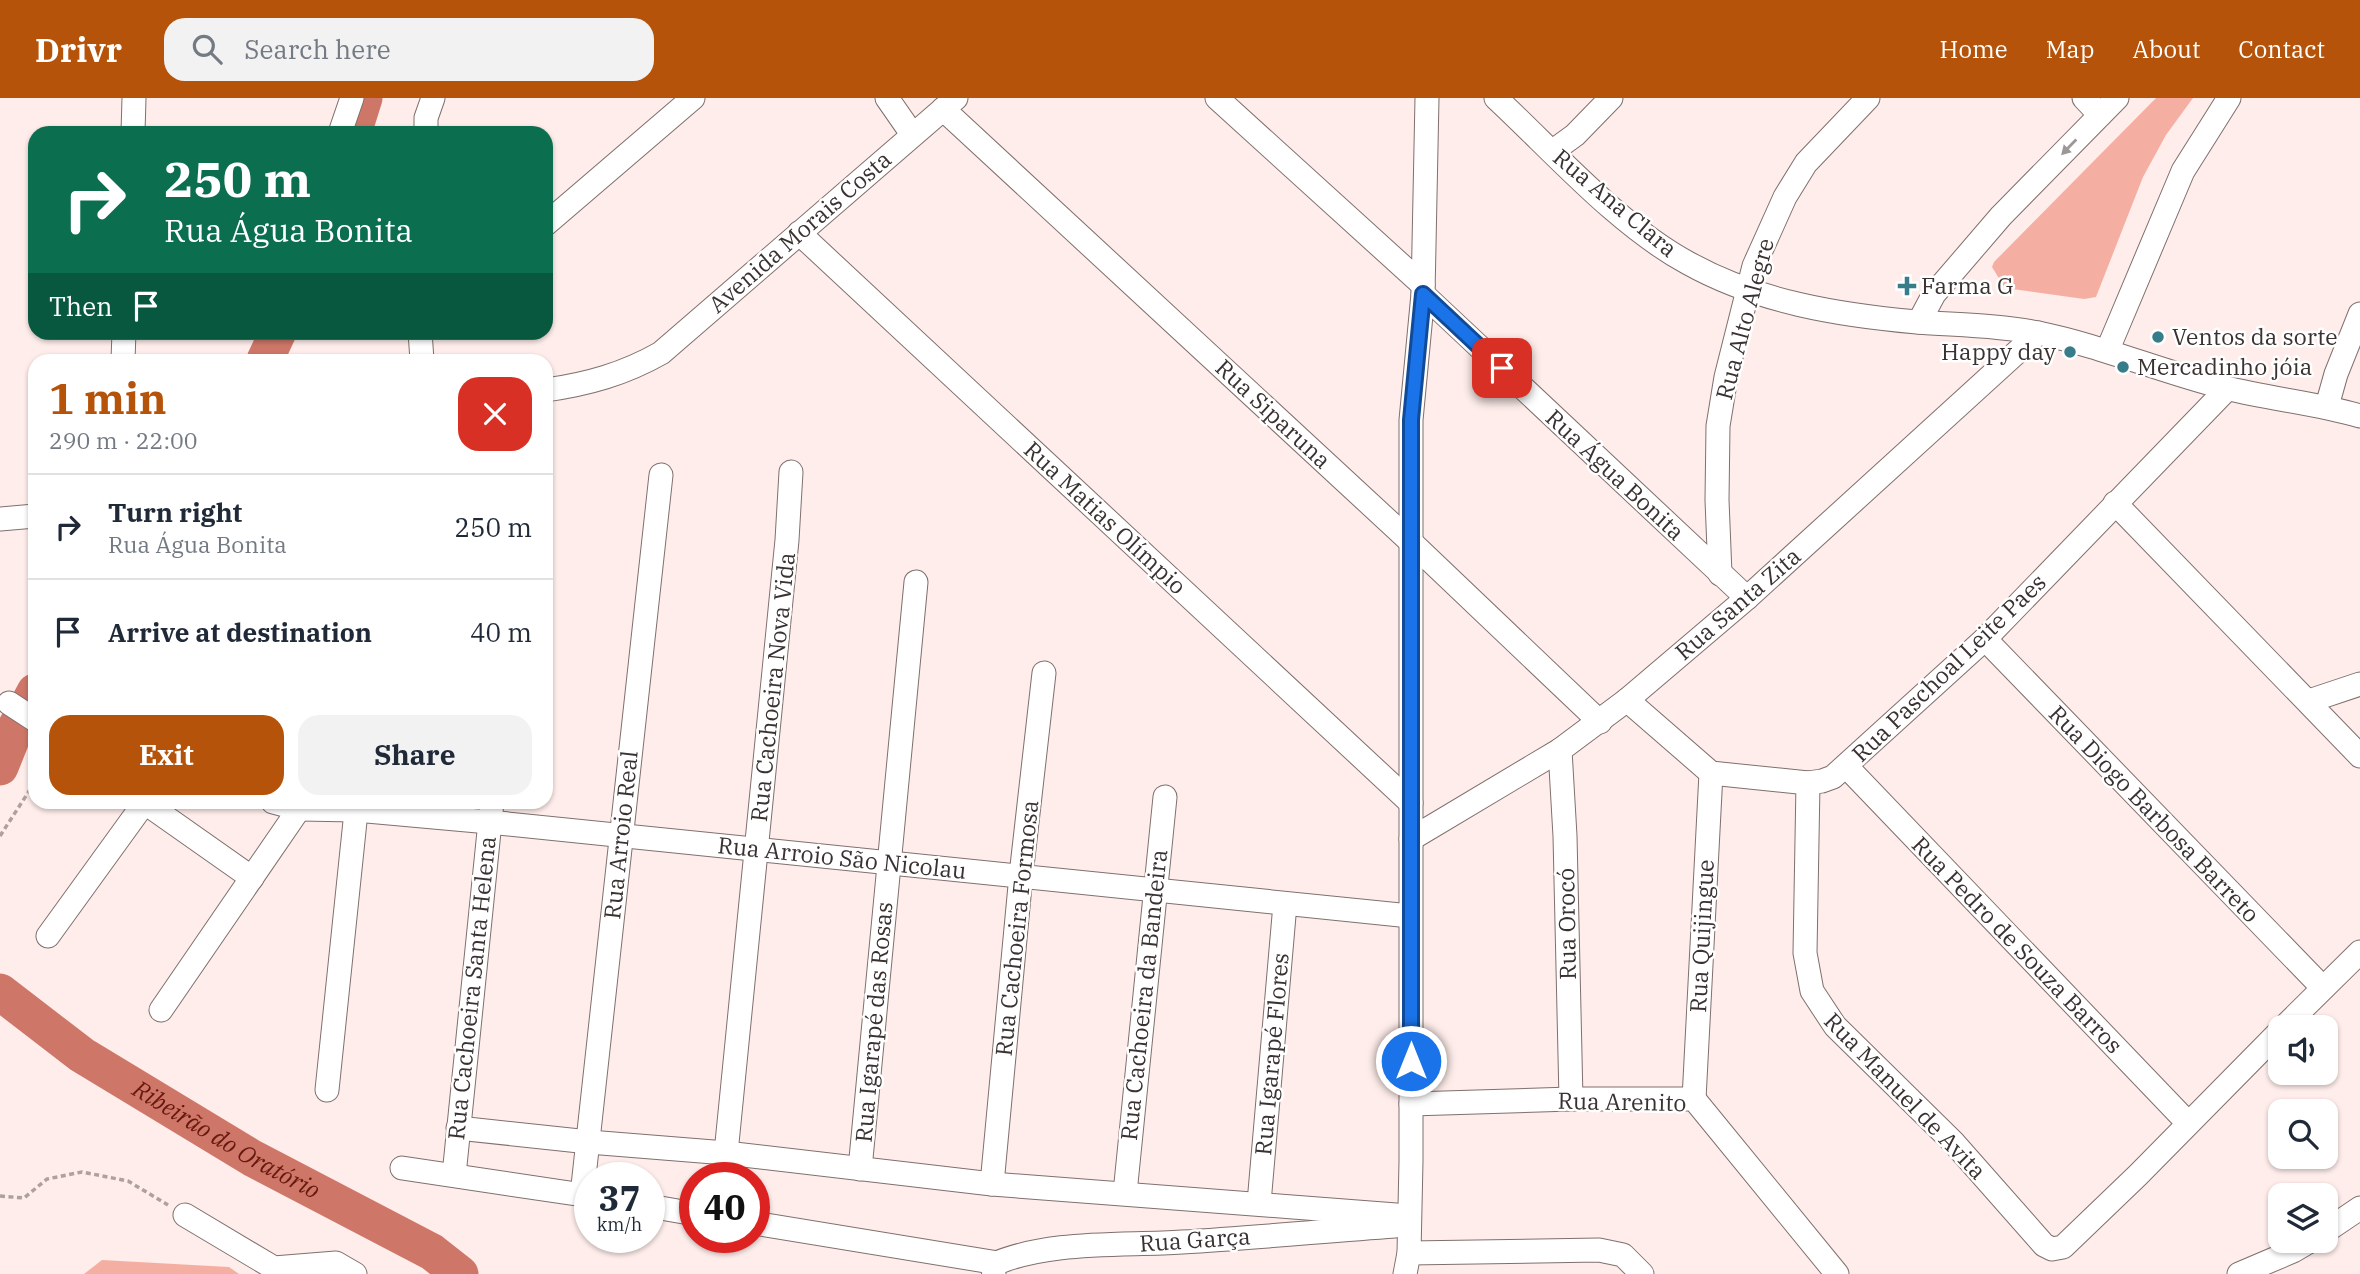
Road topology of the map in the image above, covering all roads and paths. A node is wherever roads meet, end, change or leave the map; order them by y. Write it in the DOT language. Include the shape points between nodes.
graph roads {
  1 [pos="134,98"];
  2 [pos="352,98"];
  3 [pos="449,98"];
  4 [pos="693,98"];
  5 [pos="887,98"];
  6 [pos="1217,98"];
  7 [pos="1427,98"];
  8 [pos="1496,98"];
  9 [pos="1611,98"];
  10 [pos="1868,98"];
  11 [pos="2084,98"];
  12 [pos="2116,98"];
  13 [pos="2229,98"];
  14 [pos="950,103"];
  15 [pos="2100,115"];
  16 [pos="428,116"];
  17 [pos="133,126"];
  18 [pos="342,126"];
  19 [pos="912,134"];
  20 [pos="1553,151"];
  21 [pos="553,218"];
  22 [pos="799,233"];
  23 [pos="1423,289"];
  24 [pos="1748,290"];
  25 [pos="2360,314"];
  26 [pos="1919,322"];
  27 [pos="2038,333"];
  28 [pos="2108,349"];
  29 [pos="2227,388"];
  30 [pos="553,389"];
  31 [pos="2327,406"];
  32 [pos="2360,416"];
  33 [pos="791,472"];
  34 [pos="661,475"];
  35 [pos="2115,503"];
  36 [pos="28,517"];
  37 [pos="0,519"];
  38 [pos="1412,543"];
  39 [pos="1720,573"];
  40 [pos="916,582"];
  41 [pos="1747,598"];
  42 [pos="1985,639"];
  43 [pos="1044,673"];
  44 [pos="2360,684"];
  45 [pos="1627,700"];
  46 [pos="2309,701"];
  47 [pos="9,703"];
  48 [pos="28,715"];
  49 [pos="1600,722"];
  50 [pos="1560,750"];
  51 [pos="2360,756"];
  52 [pos="1846,766"];
  53 [pos="1711,773"];
  54 [pos="1808,783"];
  55 [pos="28,793"];
  56 [pos="1165,797"];
  57 [pos="1411,803"];
  58 [pos="139,809"];
  59 [pos="154,809"];
  60 [pos="299,809"];
  61 [pos="357,809"];
  62 [pos="424,809"];
  63 [pos="490,812"];
  64 [pos="621,835"];
  65 [pos="0,836"];
  66 [pos="1411,839"];
  67 [pos="756,849"];
  68 [pos="889,864"];
  69 [pos="1021,875"];
  70 [pos="252,878"];
  71 [pos="1154,888"];
  72 [pos="1285,904"];
  73 [pos="1410,916"];
  74 [pos="48,936"];
  75 [pos="2360,952"];
  76 [pos="2323,988"];
  77 [pos="161,1010"];
  78 [pos="2296,1015"];
  79 [pos="2268,1043"];
  80 [pos="327,1090"];
  81 [pos="1571,1099"];
  82 [pos="1694,1099"];
  83 [pos="1411,1104"];
  84 [pos="459,1119"];
  85 [pos="2188,1123"];
  86 [pos="589,1137"];
  87 [pos="726,1153"];
  88 [pos="588,1162"];
  89 [pos="402,1168"];
  90 [pos="860,1169"];
  91 [pos="454,1175"];
  92 [pos="992,1184"];
  93 [pos="574,1193"];
  94 [pos="1125,1193"];
  95 [pos="0,1196"];
  96 [pos="1259,1203"];
  97 [pos="2360,1208"];
  98 [pos="184,1215"];
  99 [pos="1408,1221"];
  100 [pos="2338,1223"];
  101 [pos="770,1226"];
  102 [pos="2288,1253"];
  103 [pos="1407,1264"];
  104 [pos="996,1268"];
  105 [pos="355,1274"];
  106 [pos="1642,1274"];
  107 [pos="1837,1274"];
  108 [pos="2239,1274"];
  1 -- 17 [label="street"];
  2 -- 18 [label="street"];
  3 -- 16 [label="street"];
  4 -- 21 [label="street"];
  5 -- 19 [label="street"];
  6 -- 23 [label="street, Rua Água Bonita"];
  7 -- 23 [label="street"];
  8 -- 20 [label="street, Rua Ana Clara"];
  9 -- 20 [label="street"];
  10 -- 24 [label="street, Rua Alto Alegre" via="1806,163 1770,228"];
  11 -- 15 [label="street"];
  12 -- 15 [label="street"];
  13 -- 28 [label="street" via="2183,171"];
  14 -- 19 [label="street, Avenida Morais Costa"];
  14 -- 38 [label="street, Rua Siparuna"];
  15 -- 26 [label="street, one-way" via="2001,216 1934,294"];
  19 -- 22 [label="street, Avenida Morais Costa"];
  20 -- 24 [label="street, Rua Ana Clara" via="1661,246"];
  22 -- 30 [label="street, Avenida Morais Costa" via="661,352 606,379"];
  22 -- 57 [label="street, Rua Matias Olímpio"];
  23 -- 38 [label="street" via="1411,420"];
  23 -- 39 [label="street, Rua Água Bonita"];
  24 -- 26 [label="street, Rua Ana Clara" via="1851,315"];
  24 -- 39 [label="street, Rua Alto Alegre" via="1718,426"];
  25 -- 31 [label="street"];
  26 -- 27 [label="street, Rua Ana Clara"];
  27 -- 28 [label="street, Rua Ana Clara"];
  27 -- 41 [label="street, Rua Santa Zita"];
  28 -- 29 [label="street, Rua Ana Clara"];
  29 -- 31 [label="street, Rua Ana Clara"];
  29 -- 35 [label="street, Rua Paschoal Leite Paes"];
  31 -- 32 [label="street, Rua Ana Clara"];
  33 -- 67 [label="street, Rua Cachoeira Nova Vida"];
  34 -- 64 [label="street, Rua Arroio Real"];
  35 -- 42 [label="street, Rua Paschoal Leite Paes"];
  35 -- 46 [label="street"];
  36 -- 37 [label="street"];
  38 -- 49 [label="street, Rua Siparuna"];
  38 -- 57 [label="street"];
  39 -- 41 [label="street, Rua Água Bonita"];
  40 -- 68 [label="street, Rua Igarapé das Rosas"];
  41 -- 45 [label="street, Rua Santa Zita"];
  42 -- 52 [label="street, Rua Paschoal Leite Paes"];
  42 -- 76 [label="street, Rua Diogo Barbosa Barreto"];
  43 -- 69 [label="street, Rua Cachoeira Formosa"];
  44 -- 46 [label="street"];
  45 -- 49 [label="street, Rua Santa Zita"];
  45 -- 53 [label="street"];
  46 -- 51 [label="street"];
  47 -- 48 [label="street"];
  49 -- 50 [label="street, Rua Santa Zita"];
  50 -- 66 [label="street, Rua Santa Zita"];
  50 -- 81 [label="street, Rua Orocó"];
  52 -- 54 [label="street, Rua Paschoal Leite Paes" via="1833,777"];
  52 -- 85 [label="street, Rua Pedro de Souza Barros"];
  53 -- 54 [label="street, Rua Paschoal Leite Paes"];
  53 -- 82 [label="street, Rua Quijingue"];
  54 -- 85 [label="street, Rua Manuel de Avita" via="1805,953 1807,976 1818,1003 1835,1026 1954,1143 2044,1245 2063,1247"];
  55 -- 65 [label="path"];
  56 -- 71 [label="street, Rua Cachoeira da Bandeira"];
  57 -- 66 [label="street"];
  58 -- 74 [label="street"];
  59 -- 70 [label="street"];
  60 -- 70 [label="street"];
  61 -- 80 [label="street"];
  62 -- 63 [label="street, Rua Arroio São Nicolau"];
  63 -- 64 [label="street, Rua Arroio São Nicolau"];
  63 -- 84 [label="street, Rua Cachoeira Santa Helena"];
  64 -- 67 [label="street, Rua Arroio São Nicolau"];
  64 -- 86 [label="street, Rua Arroio Real"];
  66 -- 73 [label="street"];
  67 -- 68 [label="street, Rua Arroio São Nicolau"];
  67 -- 87 [label="street, Rua Cachoeira Nova Vida"];
  68 -- 69 [label="street, Rua Arroio São Nicolau"];
  68 -- 90 [label="street, Rua Igarapé das Rosas"];
  69 -- 71 [label="street, Rua Arroio São Nicolau"];
  69 -- 92 [label="street, Rua Cachoeira Formosa"];
  70 -- 77 [label="street"];
  71 -- 72 [label="street, Rua Arroio São Nicolau"];
  71 -- 94 [label="street, Rua Cachoeira da Bandeira"];
  72 -- 73 [label="street, Rua Arroio São Nicolau"];
  72 -- 96 [label="street, Rua Igarapé Flores"];
  73 -- 83 [label="street"];
  75 -- 76 [label="street"];
  76 -- 78 [label="street"];
  79 -- 85 [label="street"];
  81 -- 82 [label="street, Rua Arenito"];
  81 -- 83 [label="street, Rua Arenito"];
  82 -- 107 [label="street, Rua Arenito"];
  83 -- 99 [label="street"];
  84 -- 86 [label="street"];
  84 -- 91 [label="street, Rua Cachoeira Santa Helena"];
  86 -- 87 [label="street"];
  86 -- 88 [label="street, Rua Arroio Real"];
  87 -- 90 [label="street"];
  89 -- 91 [label="street"];
  90 -- 92 [label="street"];
  91 -- 93 [label="street"];
  92 -- 94 [label="street"];
  94 -- 96 [label="street"];
  95 -- 98 [label="path" via="24,1199 47,1179 82,1172 128,1181"];
  96 -- 99 [label="street"];
  97 -- 100 [label="street"];
  98 -- 105 [label="street" via="274,1268 336,1263"];
  99 -- 103 [label="street"];
  99 -- 104 [label="street, Rua Garça" via="1026,1253"];
  101 -- 104 [label="street"];
  102 -- 108 [label="street"];
  103 -- 106 [label="street" via="1606,1251 1623,1255"];
}
